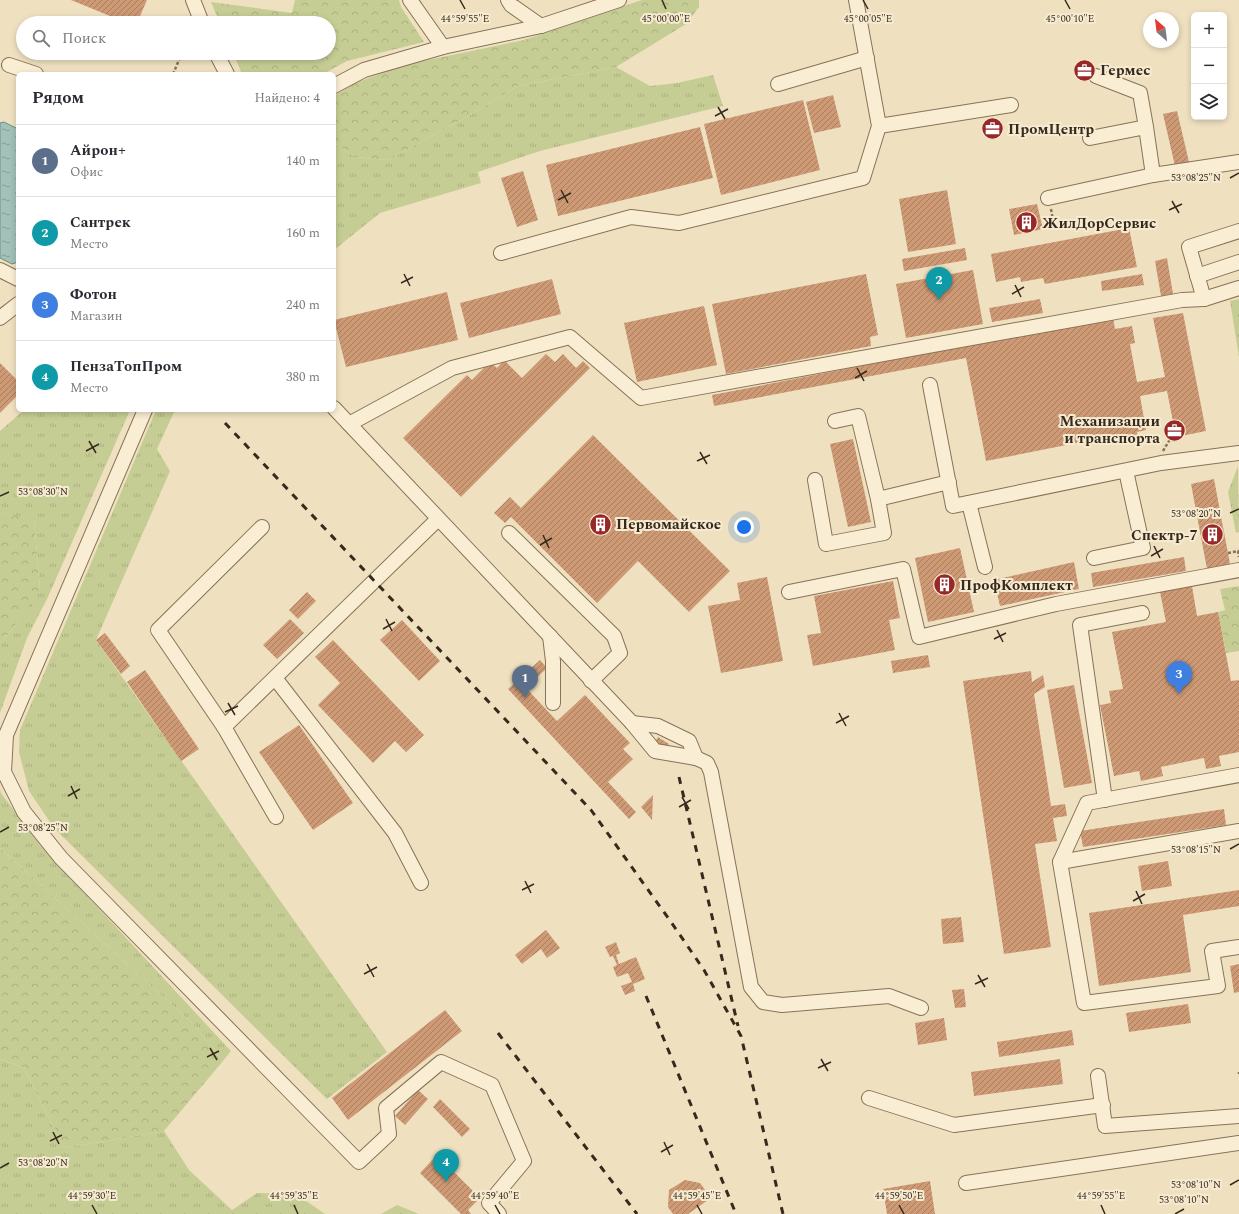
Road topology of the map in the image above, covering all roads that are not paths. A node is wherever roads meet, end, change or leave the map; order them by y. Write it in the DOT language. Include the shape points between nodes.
graph roads {
  1 [pos="193,0"];
  2 [pos="410,0"];
  3 [pos="508,0"];
  4 [pos="619,0"];
  5 [pos="856,0"];
  6 [pos="595,4"];
  7 [pos="199,16"];
  8 [pos="541,26"];
  9 [pos="444,47"];
  10 [pos="867,58"];
  11 [pos="220,60"];
  12 [pos="9,65"];
  13 [pos="30,72"];
  14 [pos="226,72"];
  15 [pos="1096,76"];
  16 [pos="778,84"];
  17 [pos="336,85"];
  18 [pos="1011,105"];
  19 [pos="879,126"];
  20 [pos="1146,127"];
  21 [pos="1090,138"];
  22 [pos="1239,162"];
  23 [pos="1153,175"];
  24 [pos="1048,198"];
  25 [pos="1239,231"];
  26 [pos="501,253"];
  27 [pos="1239,262"];
  28 [pos="0,270"];
  29 [pos="1197,276"];
  30 [pos="16,278"];
  31 [pos="1239,288"];
  32 [pos="1204,299"];
  33 [pos="16,306"];
  34 [pos="0,318"];
  35 [pos="930,385"];
  36 [pos="336,410"];
  37 [pos="144,412"];
  38 [pos="836,421"];
  39 [pos="349,424"];
  40 [pos="1239,453"];
  41 [pos="1126,471"];
  42 [pos="815,480"];
  43 [pos="949,482"];
  44 [pos="878,499"];
  45 [pos="969,502"];
  46 [pos="438,519"];
  47 [pos="262,527"];
  48 [pos="509,533"];
  49 [pos="1094,558"];
  50 [pos="985,567"];
  51 [pos="1239,570"];
  52 [pos="789,592"];
  53 [pos="1142,613"];
  54 [pos="550,636"];
  55 [pos="275,678"];
  56 [pos="591,681"];
  57 [pos="553,703"];
  58 [pos="632,723"];
  59 [pos="224,727"];
  60 [pos="696,758"];
  61 [pos="1239,777"];
  62 [pos="1105,800"];
  63 [pos="276,817"];
  64 [pos="1239,831"];
  65 [pos="1060,862"];
  66 [pos="421,883"];
  67 [pos="1239,947"];
  68 [pos="921,1008"];
  69 [pos="1098,1076"];
  70 [pos="869,1098"];
  71 [pos="1103,1105"];
  72 [pos="1239,1116"];
  73 [pos="1239,1143"];
  74 [pos="966,1183"];
  75 [pos="499,1214"];
  1 -- 7 [label="street"];
  2 -- 9 [label="street"];
  3 -- 8 [label="street" via="511,5"];
  4 -- 6 [label="street"];
  5 -- 10 [label="street"];
  6 -- 8 [label="street"];
  8 -- 9 [label="street"];
  9 -- 17 [label="street" via="364,70"];
  10 -- 16 [label="street"];
  10 -- 19 [label="street"];
  11 -- 14 [label="street"];
  12 -- 13 [label="street"];
  15 -- 20 [label="street" via="1140,93"];
  18 -- 19 [label="street"];
  19 -- 26 [label="street" via="863,178 679,223 631,217"];
  20 -- 21 [label="street"];
  20 -- 23 [label="street"];
  22 -- 23 [label="street"];
  23 -- 24 [label="street"];
  25 -- 29 [label="street" via="1189,247"];
  27 -- 29 [label="street"];
  28 -- 30 [label="street"];
  29 -- 32 [label="street"];
  31 -- 32 [label="street"];
  32 -- 39 [label="street" via="1182,300 640,398 570,337 452,368"];
  33 -- 34 [label="street"];
  35 -- 43 [label="street"];
  36 -- 39 [label="street"];
  37 -- 75 [label="street" via="6,735 4,772 24,812 61,858 359,1162 389,1134 386,1108 441,1062 492,1085 524,1161 488,1203"];
  38 -- 44 [label="street" via="858,416"];
  39 -- 46 [label="street"];
  40 -- 41 [label="street" via="1161,463"];
  41 -- 45 [label="street"];
  41 -- 49 [label="street" via="1143,548"];
  42 -- 44 [label="street" via="826,544 884,533"];
  43 -- 44 [label="street"];
  43 -- 45 [label="street" via="953,506"];
  45 -- 50 [label="street"];
  46 -- 54 [label="street"];
  46 -- 55 [label="street"];
  47 -- 59 [label="street" via="158,630"];
  48 -- 56 [label="street" via="614,636 620,653"];
  51 -- 52 [label="street" via="1056,604 919,637 903,569"];
  53 -- 62 [label="street" via="1080,625"];
  54 -- 56 [label="street"];
  54 -- 57 [label="street"];
  55 -- 59 [label="street"];
  55 -- 66 [label="street" via="395,833"];
  56 -- 58 [label="street"];
  58 -- 60 [label="street" via="655,751"];
  58 -- 60 [label="street" via="658,726 689,741"];
  59 -- 63 [label="street"];
  60 -- 68 [label="street" via="707,763 711,772 751,987 764,1002 782,1005 889,996"];
  61 -- 62 [label="street"];
  62 -- 65 [label="street" via="1088,803"];
  64 -- 65 [label="street"];
  65 -- 67 [label="street" via="1084,1003 1218,986 1212,951"];
  69 -- 71 [label="street"];
  70 -- 71 [label="street" via="954,1125"];
  71 -- 72 [label="street" via="1106,1126"];
  73 -- 74 [label="street"];
}
